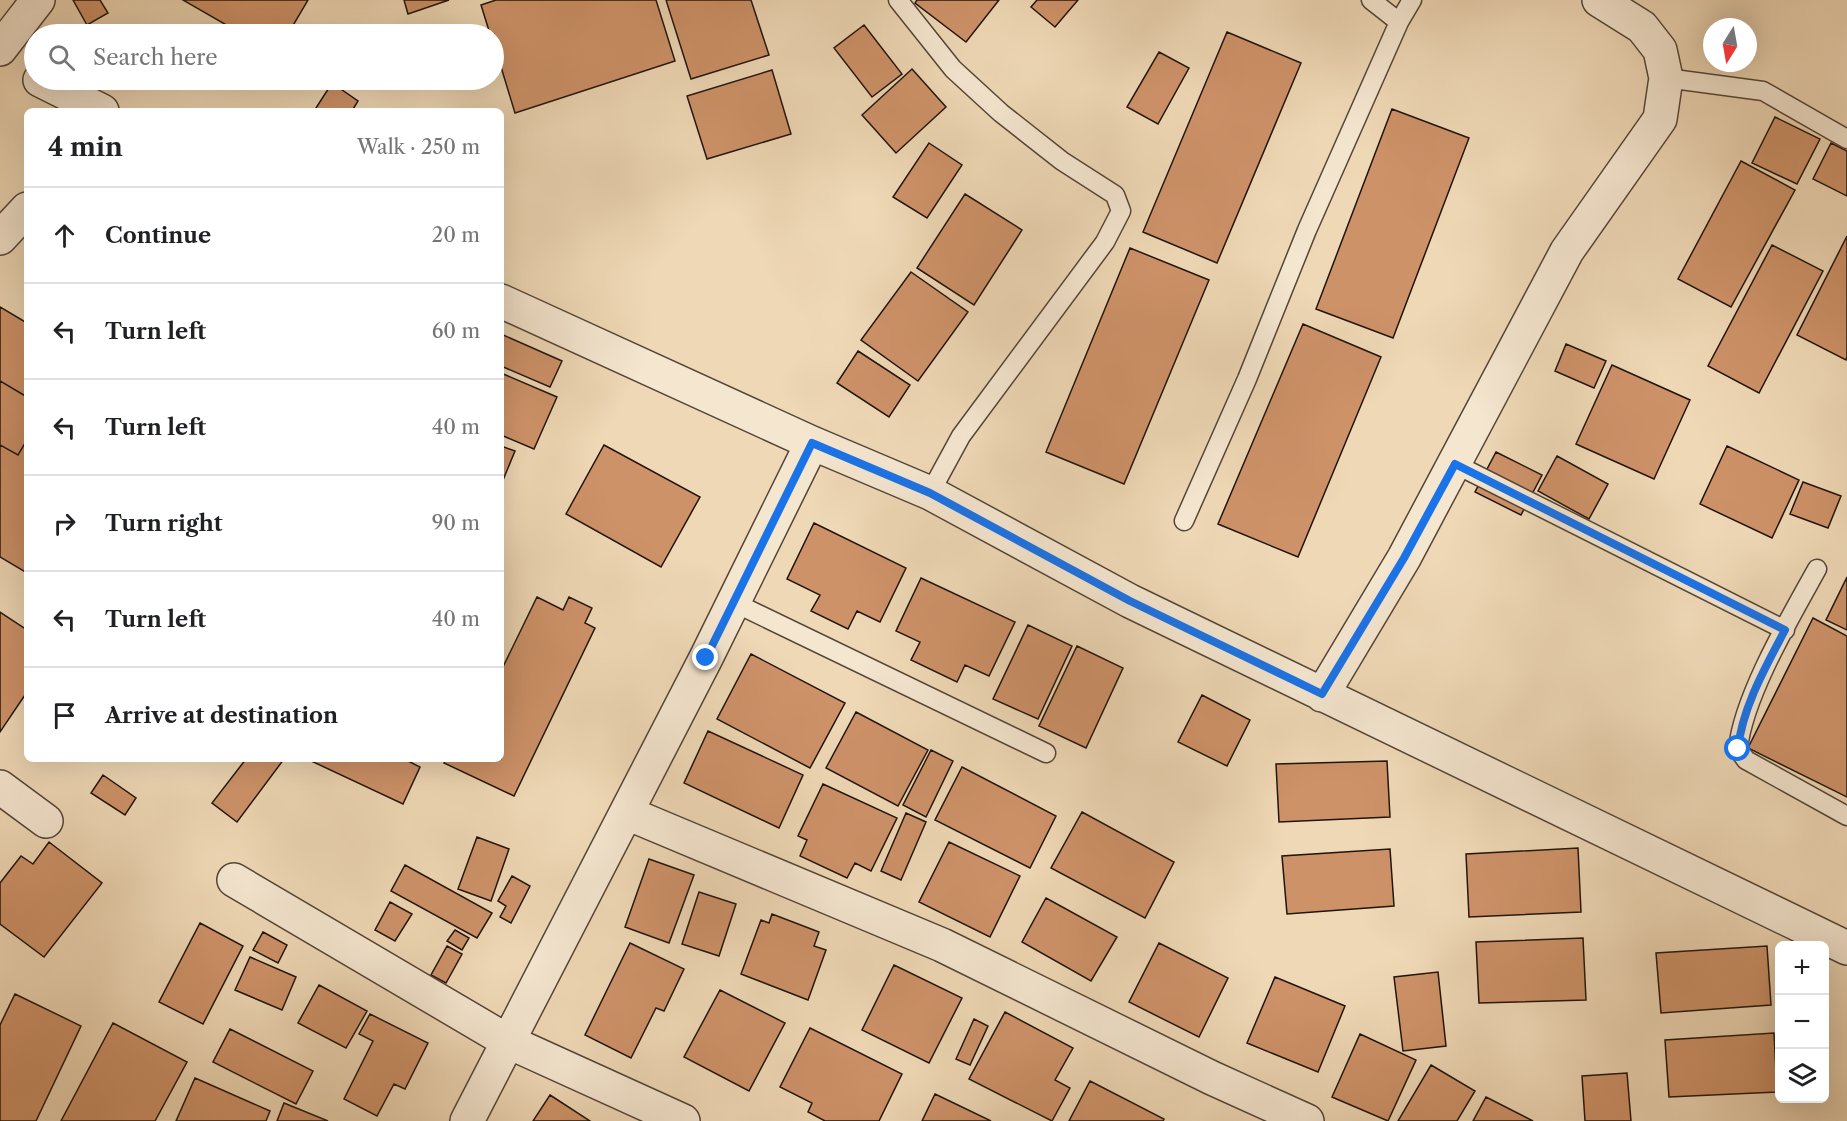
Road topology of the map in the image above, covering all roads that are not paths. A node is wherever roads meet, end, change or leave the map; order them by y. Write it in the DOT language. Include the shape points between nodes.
graph roads {
  1 [pos="38,0"];
  2 [pos="898,0"];
  3 [pos="1371,0"];
  4 [pos="1412,0"];
  5 [pos="1599,0"];
  6 [pos="1399,22"];
  7 [pos="0,49"];
  8 [pos="0,60"];
  9 [pos="24,72"];
  10 [pos="1666,78"];
  11 [pos="60,90"];
  12 [pos="96,108"];
  13 [pos="1847,139"];
  14 [pos="24,212"];
  15 [pos="0,238"];
  16 [pos="504,302"];
  17 [pos="812,443"];
  18 [pos="1455,464"];
  19 [pos="930,493"];
  20 [pos="1184,521"];
  21 [pos="1817,569"];
  22 [pos="733,603"];
  23 [pos="1785,630"];
  24 [pos="1322,694"];
  25 [pos="1046,753"];
  26 [pos="0,788"];
  27 [pos="627,813"];
  28 [pos="1847,816"];
  29 [pos="46,821"];
  30 [pos="234,879"];
  31 [pos="1847,948"];
  32 [pos="509,1042"];
  33 [pos="467,1121"];
  34 [pos="683,1121"];
  35 [pos="1307,1121"];
  1 -- 7 [label="street"];
  2 -- 19 [label="lane" via="953,69 1000,113 1115,195 1121,211 1105,242 962,436"];
  3 -- 6 [label="lane"];
  4 -- 6 [label="lane"];
  5 -- 10 [label="street" via="1642,27 1660,50"];
  6 -- 20 [label="lane"];
  8 -- 9 [label="street"];
  10 -- 13 [label="lane" via="1762,91"];
  10 -- 18 [label="street" via="1660,119 1567,251"];
  11 -- 12 [label="street"];
  14 -- 15 [label="street"];
  16 -- 17 [label="street"];
  17 -- 19 [label="street"];
  17 -- 22 [label="street"];
  18 -- 23 [label="lane"];
  18 -- 24 [label="street"];
  19 -- 24 [label="street" via="1130,601"];
  21 -- 23 [label="lane"];
  22 -- 25 [label="lane"];
  22 -- 27 [label="street"];
  23 -- 28 [label="lane" via="1748,710 1738,749 1746,760"];
  24 -- 31 [label="street"];
  26 -- 29 [label="street"];
  27 -- 32 [label="street"];
  27 -- 35 [label="street" via="942,945"];
  30 -- 32 [label="street"];
  32 -- 33 [label="street"];
  32 -- 34 [label="street"];
}
